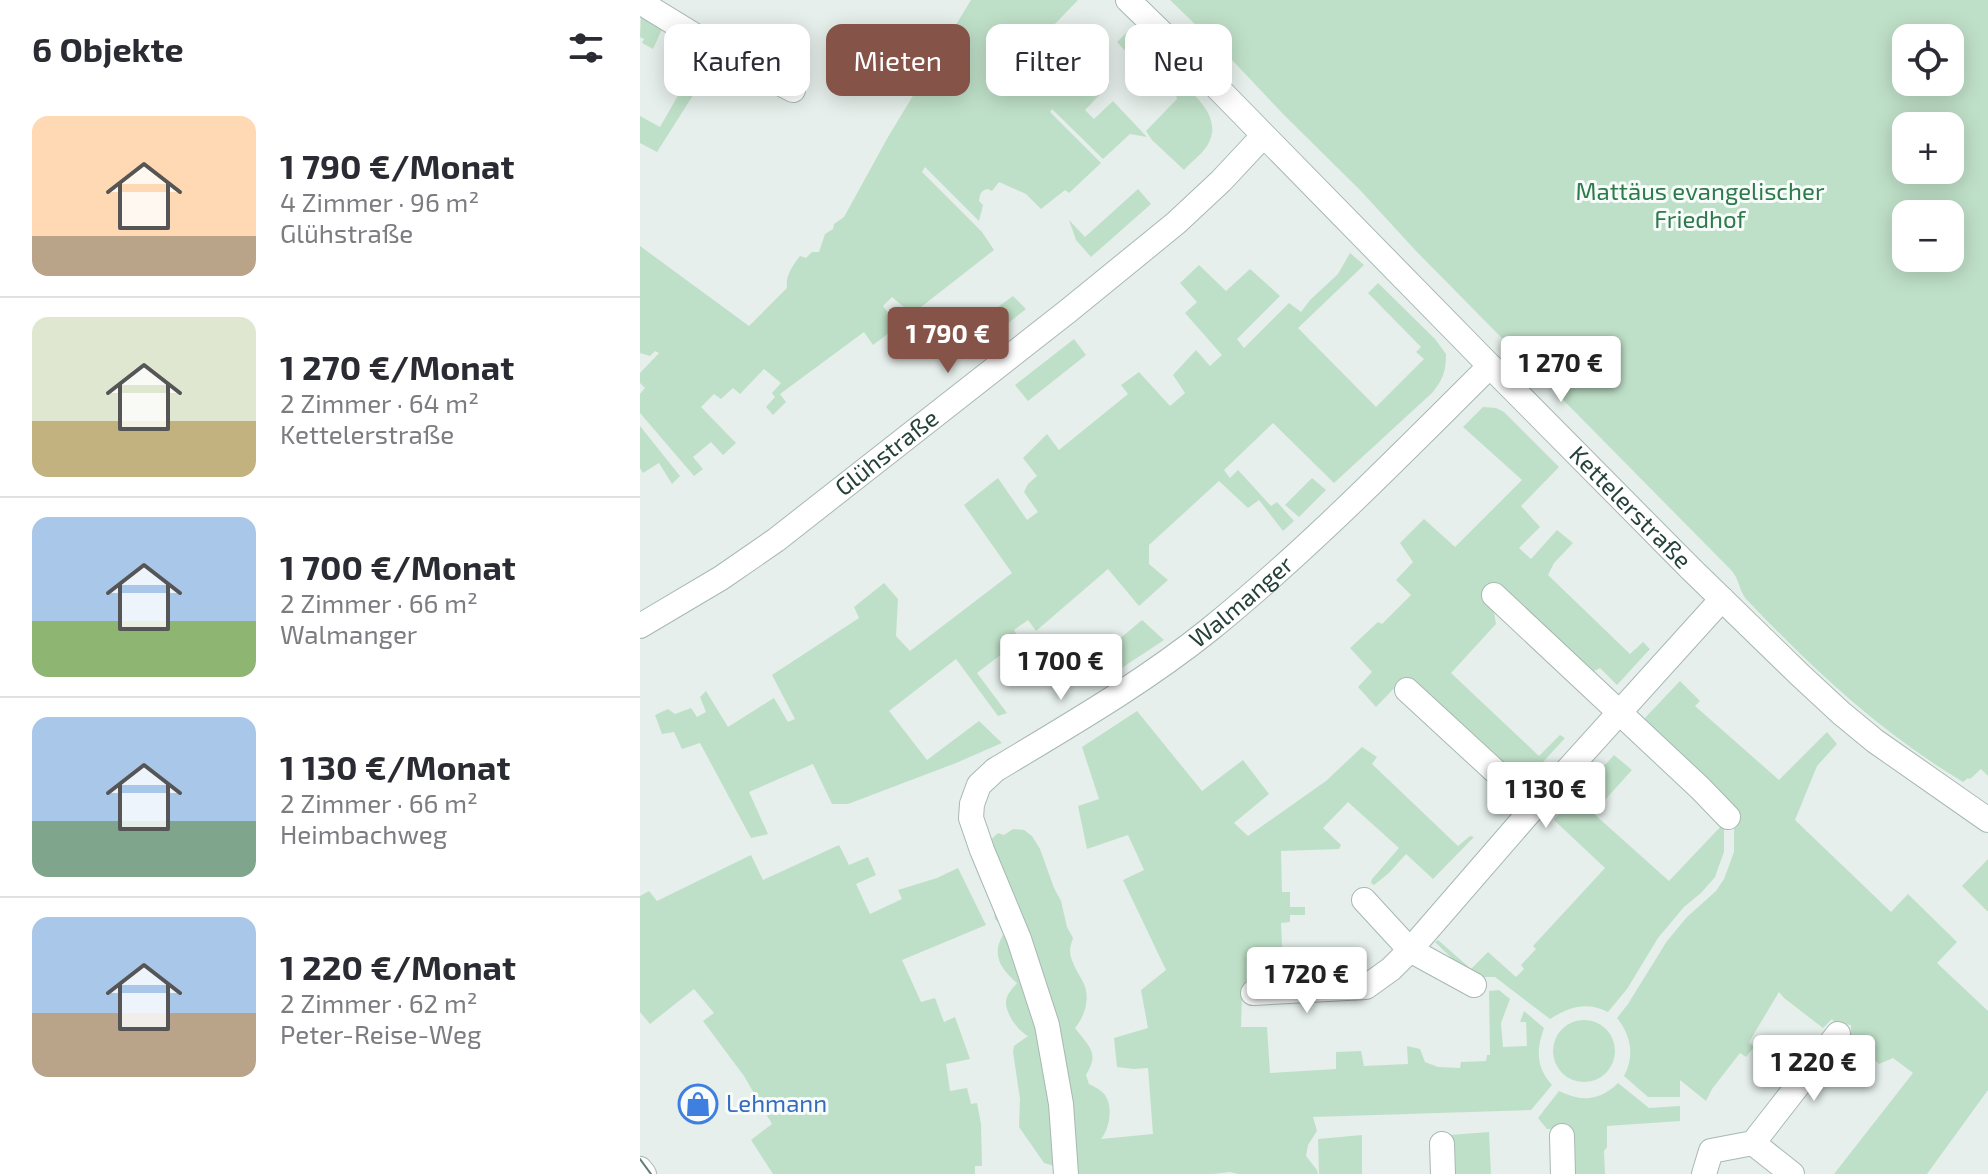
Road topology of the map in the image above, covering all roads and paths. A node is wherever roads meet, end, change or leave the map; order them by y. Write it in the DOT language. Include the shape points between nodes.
graph roads {
  1 [pos="1128,0"];
  2 [pos="640,2"];
  3 [pos="676,24"];
  4 [pos="1263,136"];
  5 [pos="1490,366"];
  6 [pos="1494,595"];
  7 [pos="1722,599"];
  8 [pos="640,626"];
  9 [pos="1407,690"];
  10 [pos="1619,713"];
  11 [pos="1534,807"];
  12 [pos="1728,817"];
  13 [pos="1988,820"];
  14 [pos="1364,900"];
  15 [pos="1410,950"];
  16 [pos="1474,985"];
  17 [pos="1253,993"];
  18 [pos="1838,1034"];
  19 [pos="1562,1136"];
  20 [pos="1753,1143"];
  21 [pos="1442,1144"];
  22 [pos="640,1169"];
  23 [pos="644,1174"];
  24 [pos="1066,1174"];
  25 [pos="1443,1174"];
  26 [pos="1563,1174"];
  27 [pos="1704,1174"];
  28 [pos="1792,1174"];
  1 -- 4 [label="street, Kettelerstraße"];
  2 -- 3 [label="street"];
  4 -- 5 [label="street, Kettelerstraße"];
  4 -- 8 [label="street, Glühstraße" via="1176,223 1035,338 776,540"];
  5 -- 7 [label="street, Kettelerstraße"];
  5 -- 24 [label="street, Walmanger" via="1336,518 1209,630 979,785 971,818 1047,1025"];
  6 -- 10 [label="street"];
  7 -- 10 [label="street"];
  7 -- 13 [label="street, Kettelerstraße" via="1841,713"];
  9 -- 11 [label="street"];
  10 -- 11 [label="street"];
  10 -- 12 [label="street"];
  11 -- 15 [label="street"];
  14 -- 15 [label="street"];
  15 -- 16 [label="street"];
  15 -- 17 [label="street" via="1366,987"];
  18 -- 20 [label="street"];
  19 -- 26 [label="street"];
  20 -- 27 [label="street" via="1711,1151"];
  20 -- 28 [label="street"];
  21 -- 25 [label="street"];
  22 -- 23 [label="street"];
}
